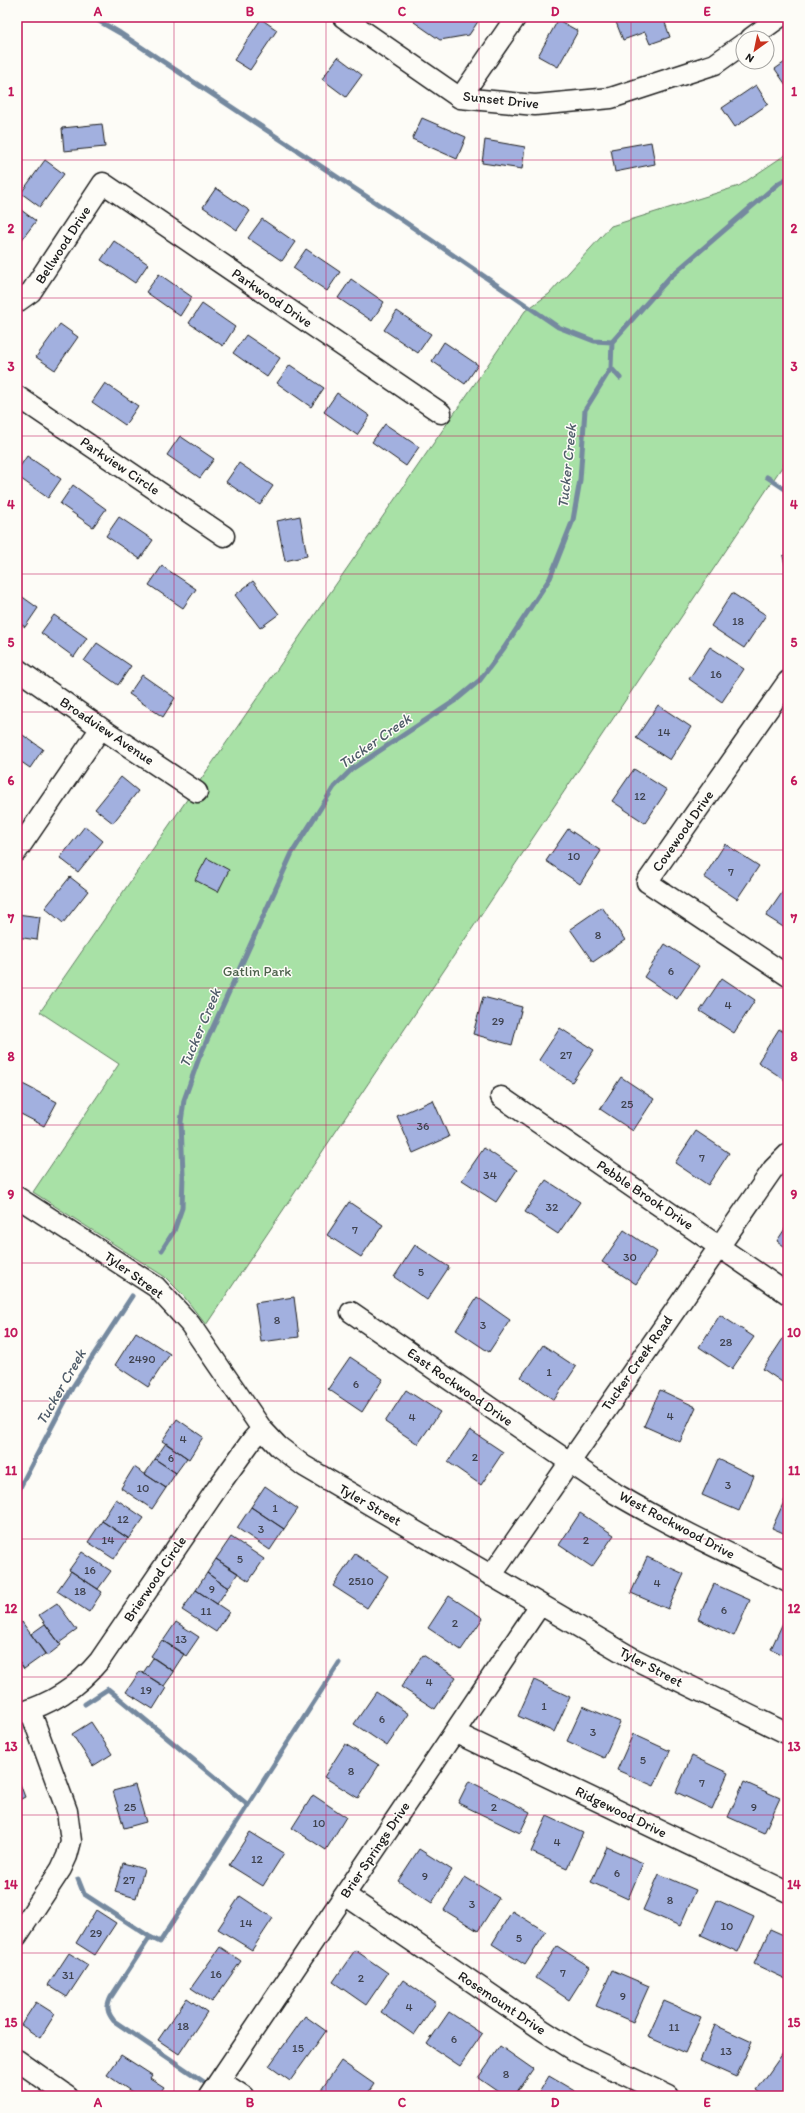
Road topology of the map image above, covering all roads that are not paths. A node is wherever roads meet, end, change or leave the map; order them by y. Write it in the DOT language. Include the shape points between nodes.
graph roads {
  1 [pos="343,17"];
  2 [pos="516,17"];
  3 [pos="780,17"];
  4 [pos="762,30"];
  5 [pos="735,50"];
  6 [pos="460,98"];
  7 [pos="104,183"];
  8 [pos="17,302"];
  9 [pos="17,396"];
  10 [pos="441,413"];
  11 [pos="224,536"];
  12 [pos="17,668"];
  13 [pos="788,681"];
  14 [pos="101,728"];
  15 [pos="197,792"];
  16 [pos="17,852"];
  17 [pos="788,976"];
  18 [pos="501,1097"];
  19 [pos="788,1154"];
  20 [pos="17,1197"];
  21 [pos="719,1246"];
  22 [pos="788,1294"];
  23 [pos="351,1312"];
  24 [pos="262,1429"];
  25 [pos="569,1462"];
  26 [pos="491,1576"];
  27 [pos="788,1582"];
  28 [pos="540,1605"];
  29 [pos="24,1712"];
  30 [pos="454,1732"];
  31 [pos="788,1734"];
  32 [pos="788,1892"];
  33 [pos="345,1895"];
  34 [pos="17,1936"];
  35 [pos="17,2060"];
  36 [pos="215,2088"];
  37 [pos="68,2096"];
  38 [pos="243,2096"];
  39 [pos="669,2096"];
  1 -- 6 [label="street, Sunset Drive"];
  2 -- 6 [label="street"];
  3 -- 4 [label="street"];
  5 -- 6 [label="street, Sunset Drive" via="715,64 611,98 535,105"];
  7 -- 8 [label="street, Bellwood Drive" via="32,292"];
  7 -- 10 [label="street, Parkwood Drive"];
  9 -- 11 [label="street, Parkview Circle"];
  12 -- 14 [label="street, Broadview Avenue"];
  13 -- 17 [label="street, Covewood Drive" via="648,882"];
  14 -- 15 [label="street, Broadview Avenue"];
  14 -- 16 [label="street"];
  18 -- 21 [label="street, Pebble Brook Drive"];
  19 -- 21 [label="street, Tucker Creek Road" via="773,1169"];
  20 -- 24 [label="street, Tyler Street" via="156,1287 190,1324"];
  21 -- 22 [label="street, Pebble Brook Drive"];
  21 -- 25 [label="street, Tucker Creek Road"];
  23 -- 25 [label="street, East Rockwood Drive"];
  24 -- 26 [label="street, Tyler Street" via="278,1446 304,1466"];
  24 -- 29 [label="street, Brierwood Circle" via="218,1487 88,1676 52,1701"];
  25 -- 26 [label="street, Tucker Creek Road"];
  25 -- 27 [label="street, West Rockwood Drive" via="655,1517"];
  26 -- 28 [label="street, Tyler Street"];
  28 -- 30 [label="street, Brier Springs Drive"];
  28 -- 31 [label="street, Tyler Street" via="647,1666"];
  29 -- 34 [label="street, Brierwood Circle" via="67,1811 71,1840 61,1869"];
  30 -- 32 [label="street, Ridgewood Drive"];
  30 -- 33 [label="street, Brier Springs Drive"];
  33 -- 36 [label="street, Brier Springs Drive"];
  33 -- 39 [label="street, Rosemount Drive" via="577,2052"];
  35 -- 37 [label="street"];
  36 -- 38 [label="street"];
}
